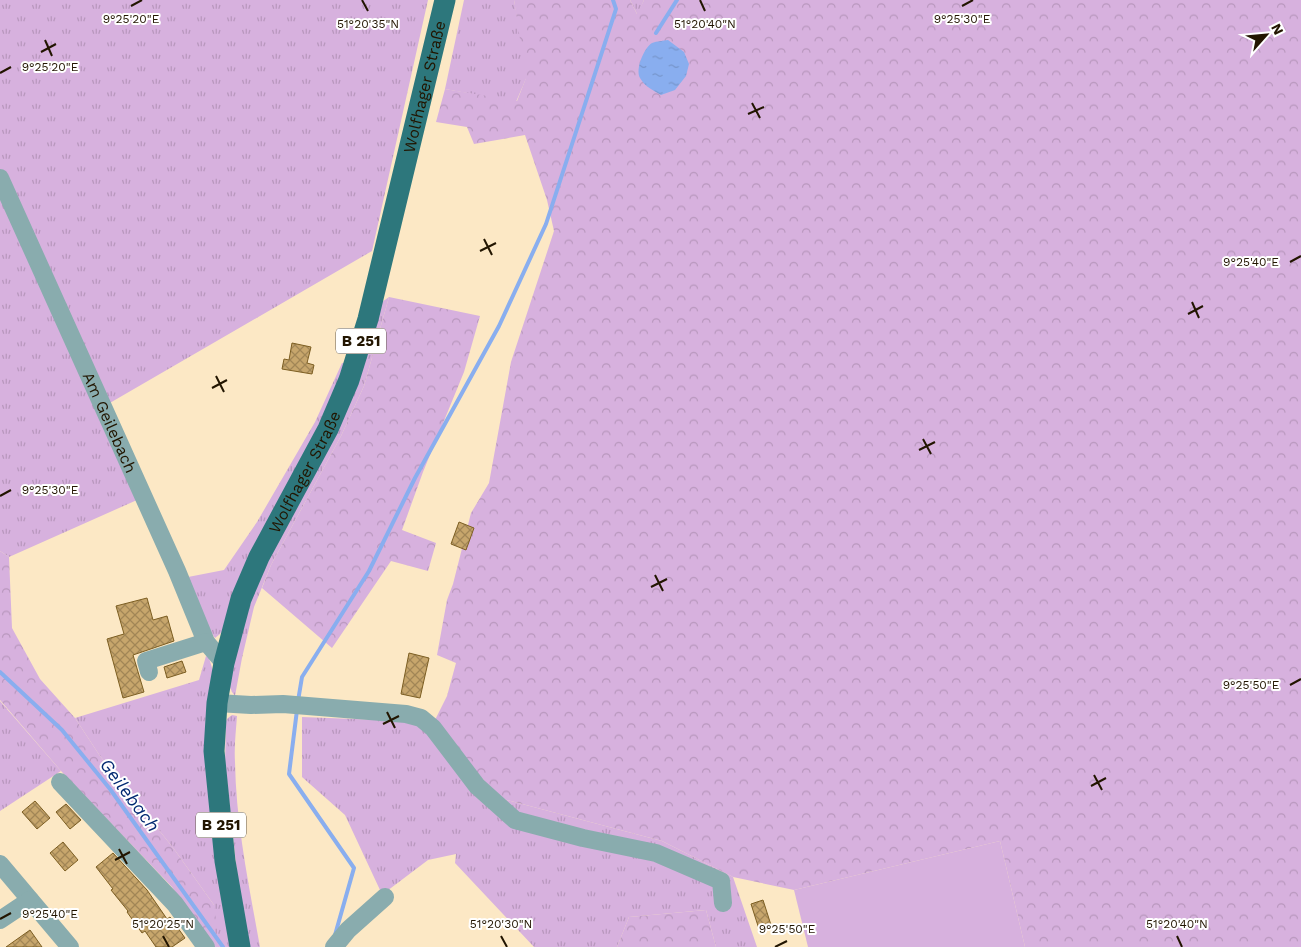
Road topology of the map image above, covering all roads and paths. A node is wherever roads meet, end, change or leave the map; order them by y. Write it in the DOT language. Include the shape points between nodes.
graph roads {
  1 [pos="445,0"];
  2 [pos="0,178"];
  3 [pos="206,642"];
  4 [pos="224,663"];
  5 [pos="149,672"];
  6 [pos="217,703"];
  7 [pos="60,782"];
  8 [pos="0,864"];
  9 [pos="385,897"];
  10 [pos="30,900"];
  11 [pos="723,903"];
  12 [pos="0,920"];
  13 [pos="70,947"];
  14 [pos="206,947"];
  15 [pos="240,947"];
  16 [pos="334,947"];
  1 -- 4 [label="main road, Wolfhager Straße / B 251" via="368,319 349,380 328,429 259,557 241,599"];
  2 -- 3 [label="street, Am Geilebach"];
  3 -- 4 [label="street, Am Geilebach"];
  3 -- 5 [label="street" via="146,661"];
  4 -- 6 [label="main road, Wolfhager Straße / B 251"];
  6 -- 11 [label="street" via="408,709 434,728 477,786 515,820 656,853 721,881"];
  6 -- 15 [label="main road, Wolfhager Straße / B 251" via="214,751 225,861"];
  7 -- 14 [label="street" via="174,904"];
  8 -- 10 [label="street"];
  9 -- 16 [label="street"];
  10 -- 12 [label="street"];
  10 -- 13 [label="street"];
}
